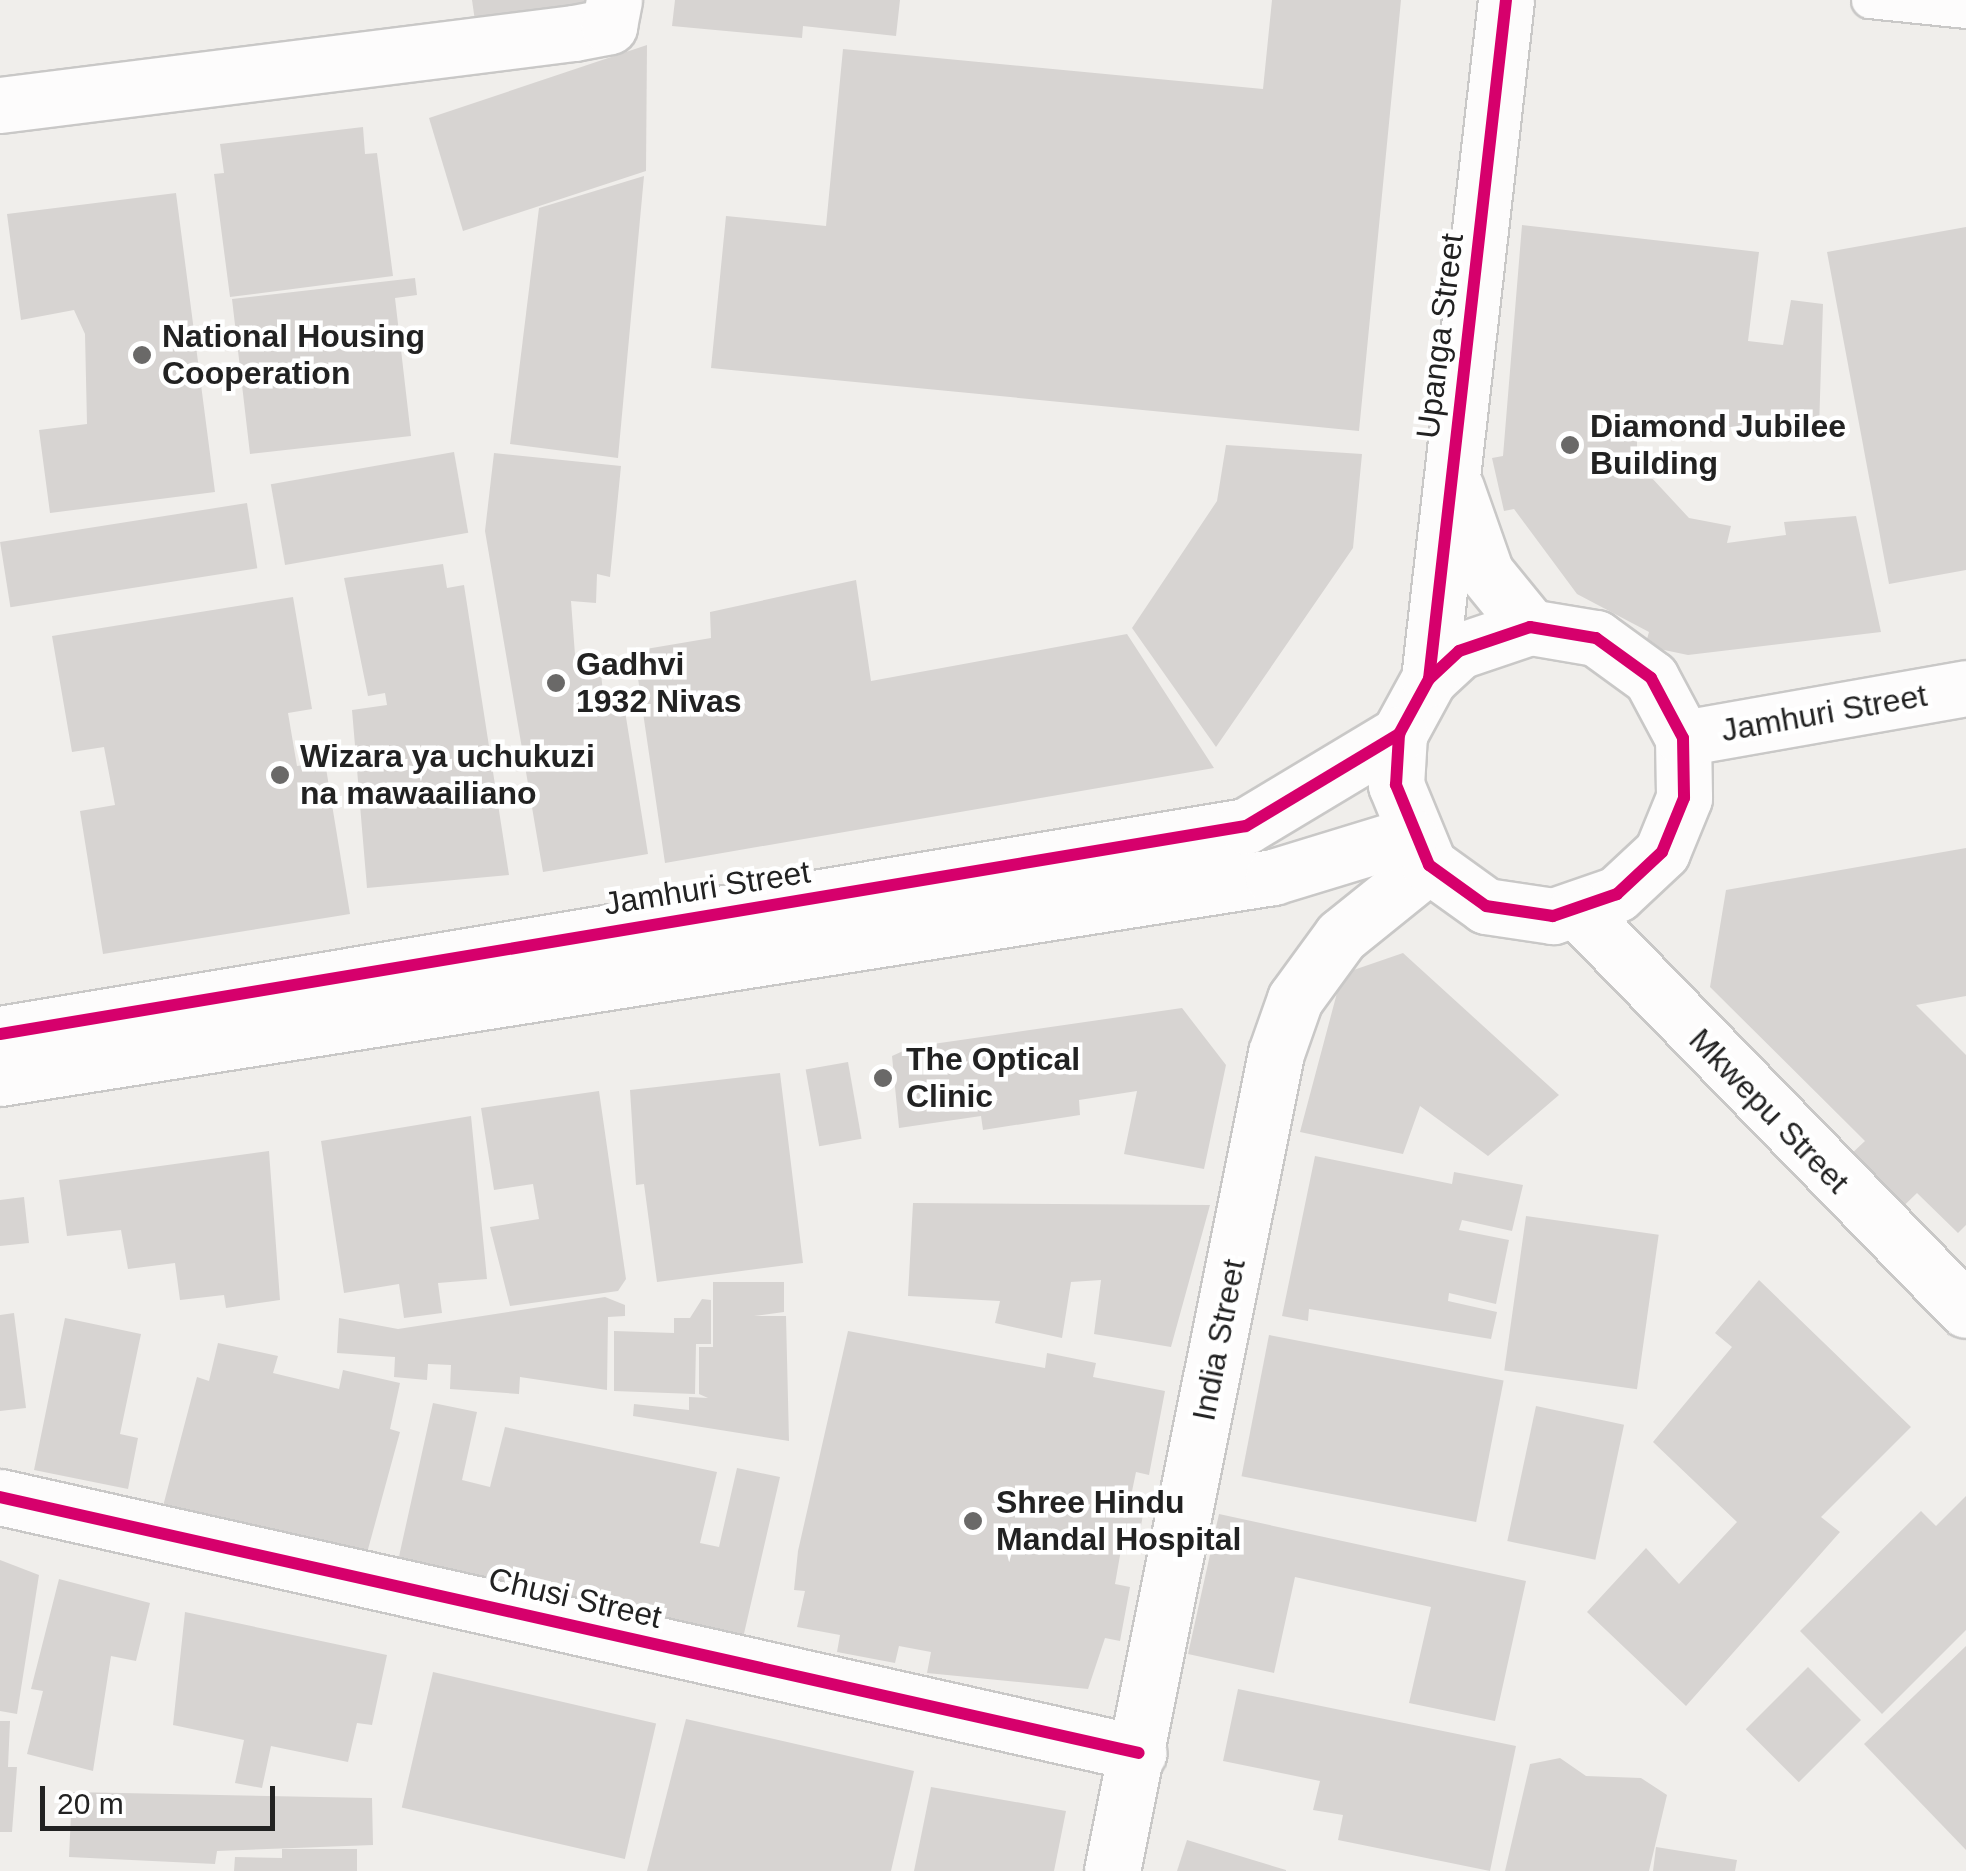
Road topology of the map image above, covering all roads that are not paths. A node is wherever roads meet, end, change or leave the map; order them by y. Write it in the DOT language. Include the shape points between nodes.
graph roads {
  1 [pos="614,0"];
  2 [pos="1506,0"];
  3 [pos="1870,0"];
  4 [pos="1966,10"];
  5 [pos="0,105"];
  6 [pos="1452,475"];
  7 [pos="1530,627"];
  8 [pos="1430,679"];
  9 [pos="1966,688"];
  10 [pos="1400,734"];
  11 [pos="1682,738"];
  12 [pos="1420,850"];
  13 [pos="1576,908"];
  14 [pos="0,1034"];
  15 [pos="0,1078"];
  16 [pos="1966,1310"];
  17 [pos="0,1496"];
  18 [pos="1139,1753"];
  19 [pos="1112,1871"];
  1 -- 5 [label="street" via="609,26 574,33"];
  2 -- 6 [label="street, Upanga Street"];
  3 -- 4 [label="lane"];
  6 -- 7 [label="street" via="1486,573"];
  6 -- 8 [label="street, Upanga Street"];
  7 -- 8 [label="street" via="1460,652"];
  7 -- 11 [label="street" via="1596,638 1651,678"];
  8 -- 10 [label="street"];
  9 -- 11 [label="street, Jamhuri Street"];
  10 -- 12 [label="street" via="1396,784"];
  10 -- 14 [label="street, Jamhuri Street" via="1246,826"];
  11 -- 13 [label="street" via="1684,798 1662,852 1617,894"];
  12 -- 13 [label="street" via="1486,906 1554,916"];
  12 -- 15 [label="street"];
  12 -- 18 [label="street, India Street" via="1295,998 1276,1053"];
  13 -- 16 [label="street, Mkwepu Street"];
  17 -- 18 [label="street, Chusi Street"];
  18 -- 19 [label="street, India Street"];
}
